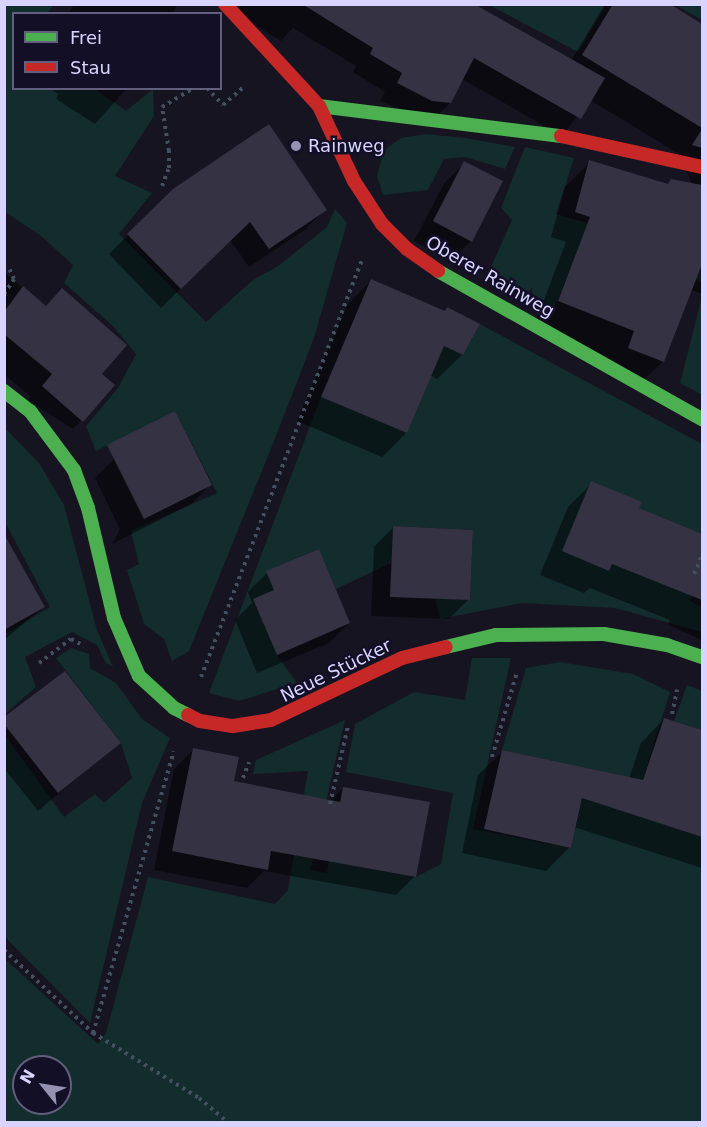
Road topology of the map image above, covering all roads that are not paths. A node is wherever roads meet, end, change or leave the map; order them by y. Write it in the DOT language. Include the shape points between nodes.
graph roads {
  1 [pos="225,4"];
  2 [pos="319,106"];
  3 [pos="702,167"];
  4 [pos="4,391"];
  5 [pos="702,419"];
  6 [pos="702,657"];
  1 -- 2 [label="street"];
  2 -- 3 [label="street" via="579,138"];
  2 -- 5 [label="street, Oberer Rainweg" via="354,182 382,224 407,249 440,272"];
  4 -- 6 [label="street, Neue Stücker" via="30,411 55,440 74,471 88,508 114,618 125,651 139,675 162,699 200,721 233,726 271,720 402,658 496,634 604,634 667,645"];
}
